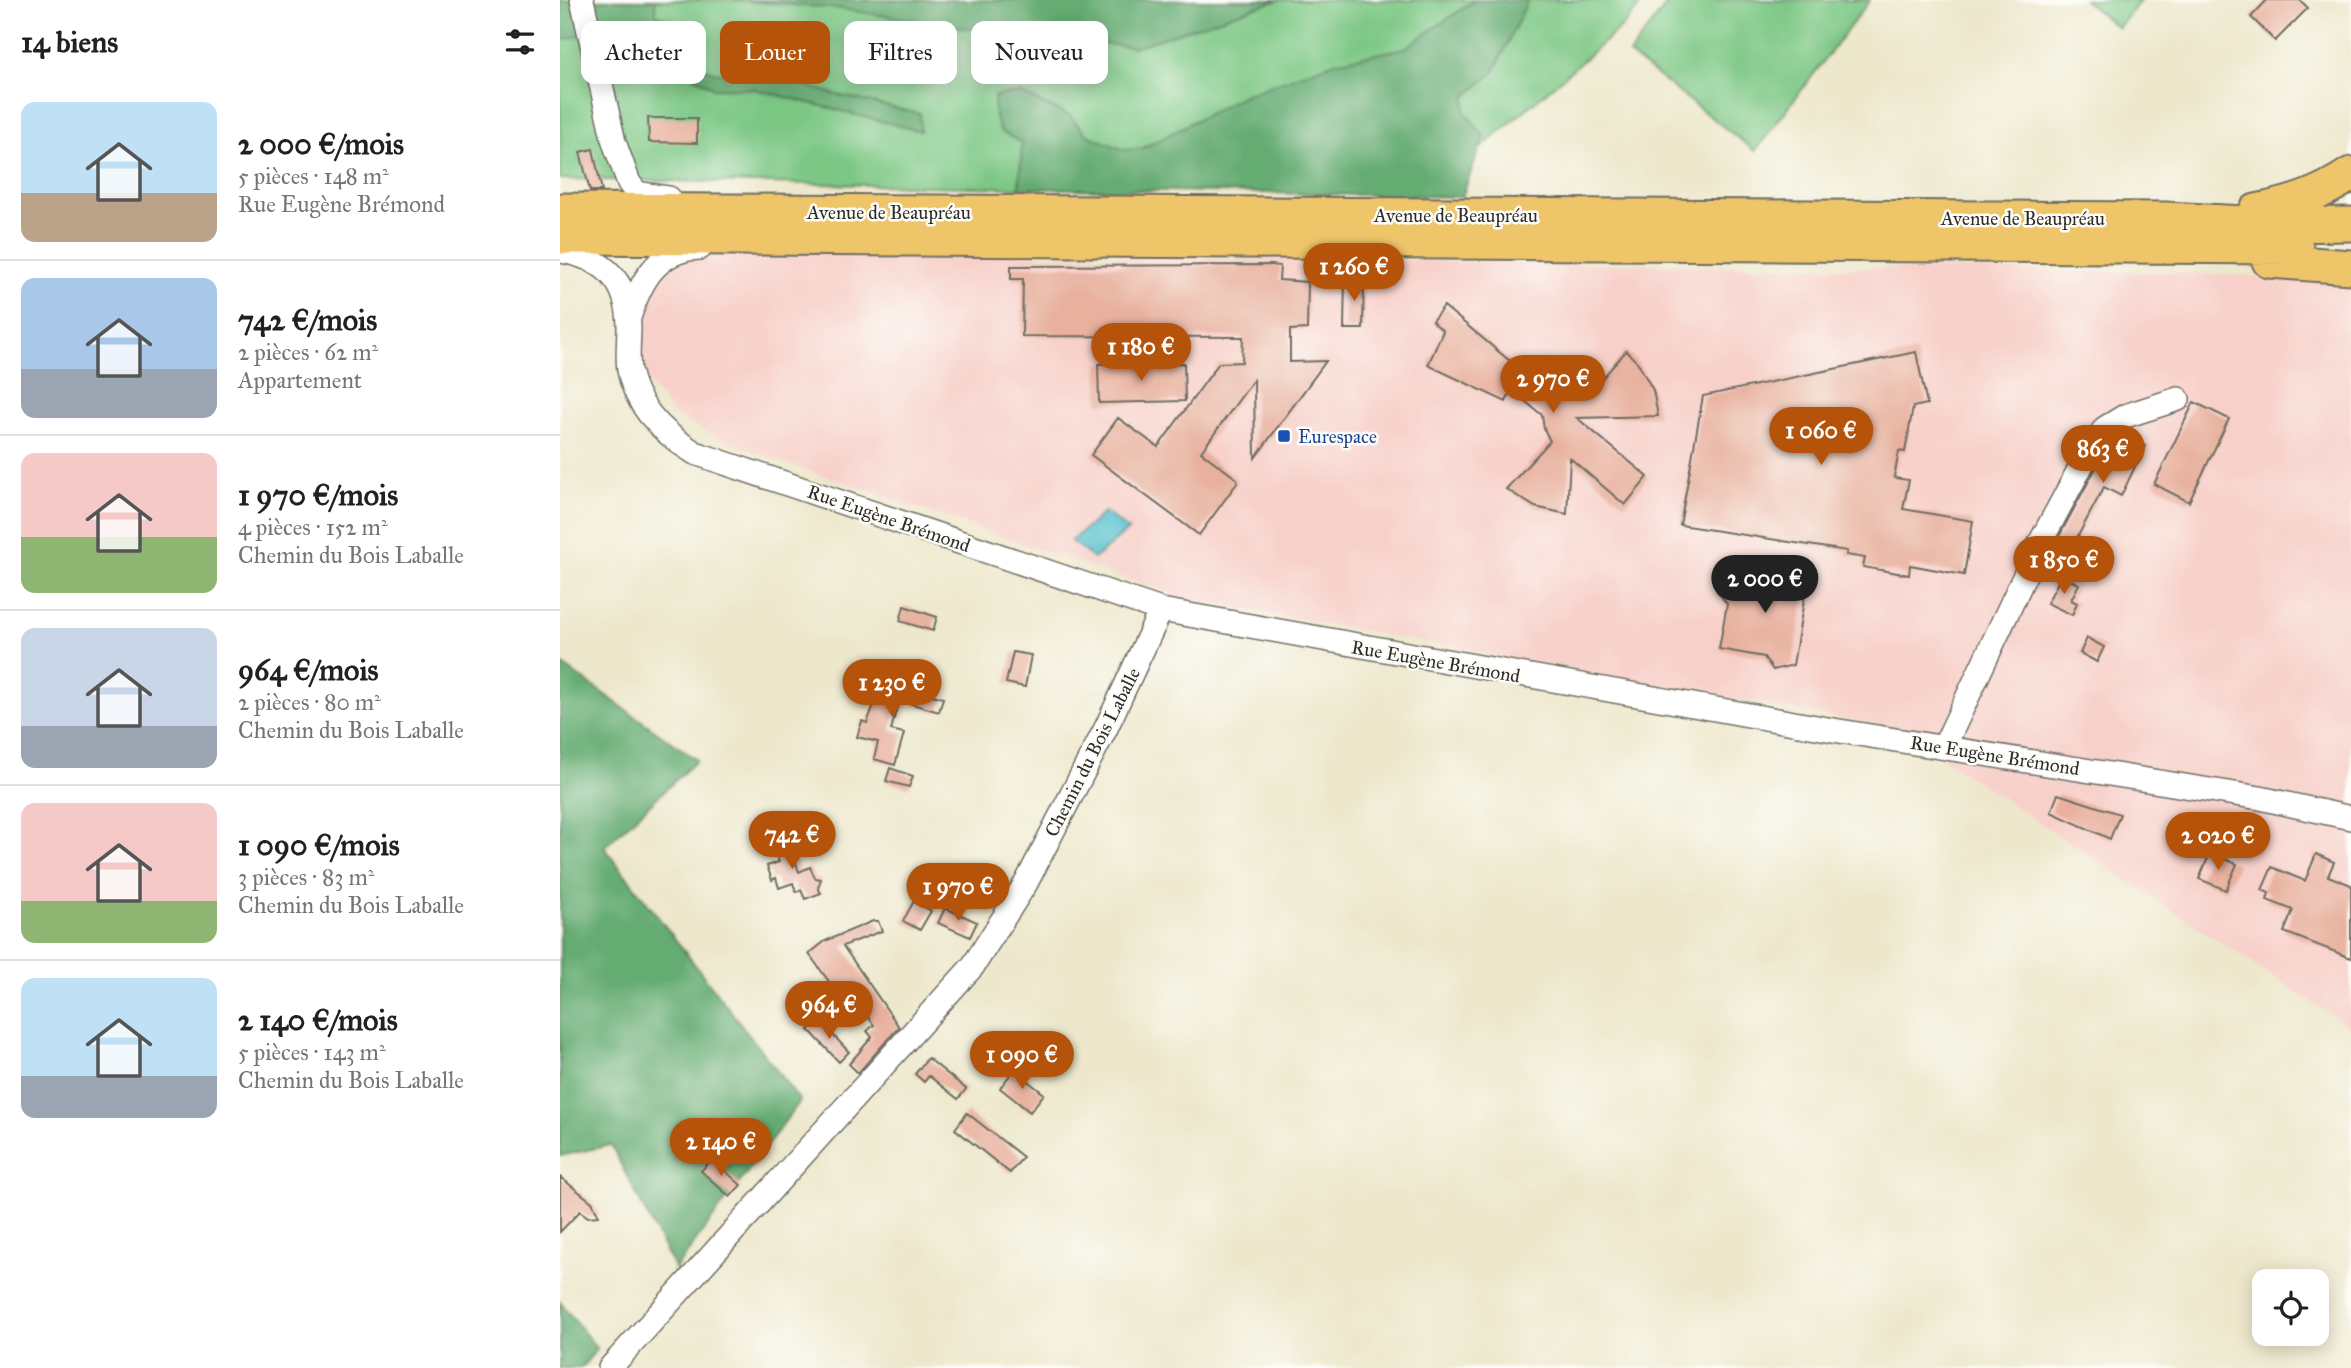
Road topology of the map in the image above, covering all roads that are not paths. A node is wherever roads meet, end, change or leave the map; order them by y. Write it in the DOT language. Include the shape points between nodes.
graph roads {
  1 [pos="582,0"];
  2 [pos="2351,174"];
  3 [pos="560,210"];
  4 [pos="930,212"];
  5 [pos="2166,219"];
  6 [pos="2351,224"];
  7 [pos="560,237"];
  8 [pos="982,240"];
  9 [pos="2072,247"];
  10 [pos="2351,247"];
  11 [pos="560,251"];
  12 [pos="2351,267"];
  13 [pos="629,321"];
  14 [pos="2178,398"];
  15 [pos="1161,610"];
  16 [pos="1944,747"];
  17 [pos="2351,818"];
  18 [pos="610,1368"];
  1 -- 4 [label="street" via="614,142 637,193 655,198 868,199"];
  2 -- 5 [label="highway" via="2324,192 2291,205"];
  3 -- 4 [label="highway, Avenue de Beaupréau"];
  4 -- 5 [label="highway, Avenue de Beaupréau"];
  5 -- 6 [label="highway, Avenue de Beaupréau"];
  7 -- 8 [label="highway, Avenue de Beaupréau"];
  8 -- 9 [label="highway, Avenue de Beaupréau"];
  8 -- 13 [label="street, Rue Eugène Brémond" via="882,248 694,248 672,254 651,268 638,289"];
  9 -- 10 [label="highway, Avenue de Beaupréau"];
  9 -- 12 [label="highway"];
  11 -- 13 [label="street, Rue Eugène Brémond" via="583,254 606,269 625,299"];
  13 -- 15 [label="street, Rue Eugène Brémond" via="629,370 643,404 668,436 695,453"];
  14 -- 16 [label="street" via="2125,415 2105,428 2042,541"];
  15 -- 16 [label="street, Rue Eugène Brémond"];
  15 -- 18 [label="street, Chemin du Bois Laballe" via="1107,728 1026,883 973,966"];
  16 -- 17 [label="street, Rue Eugène Brémond" via="2260,798"];
}
